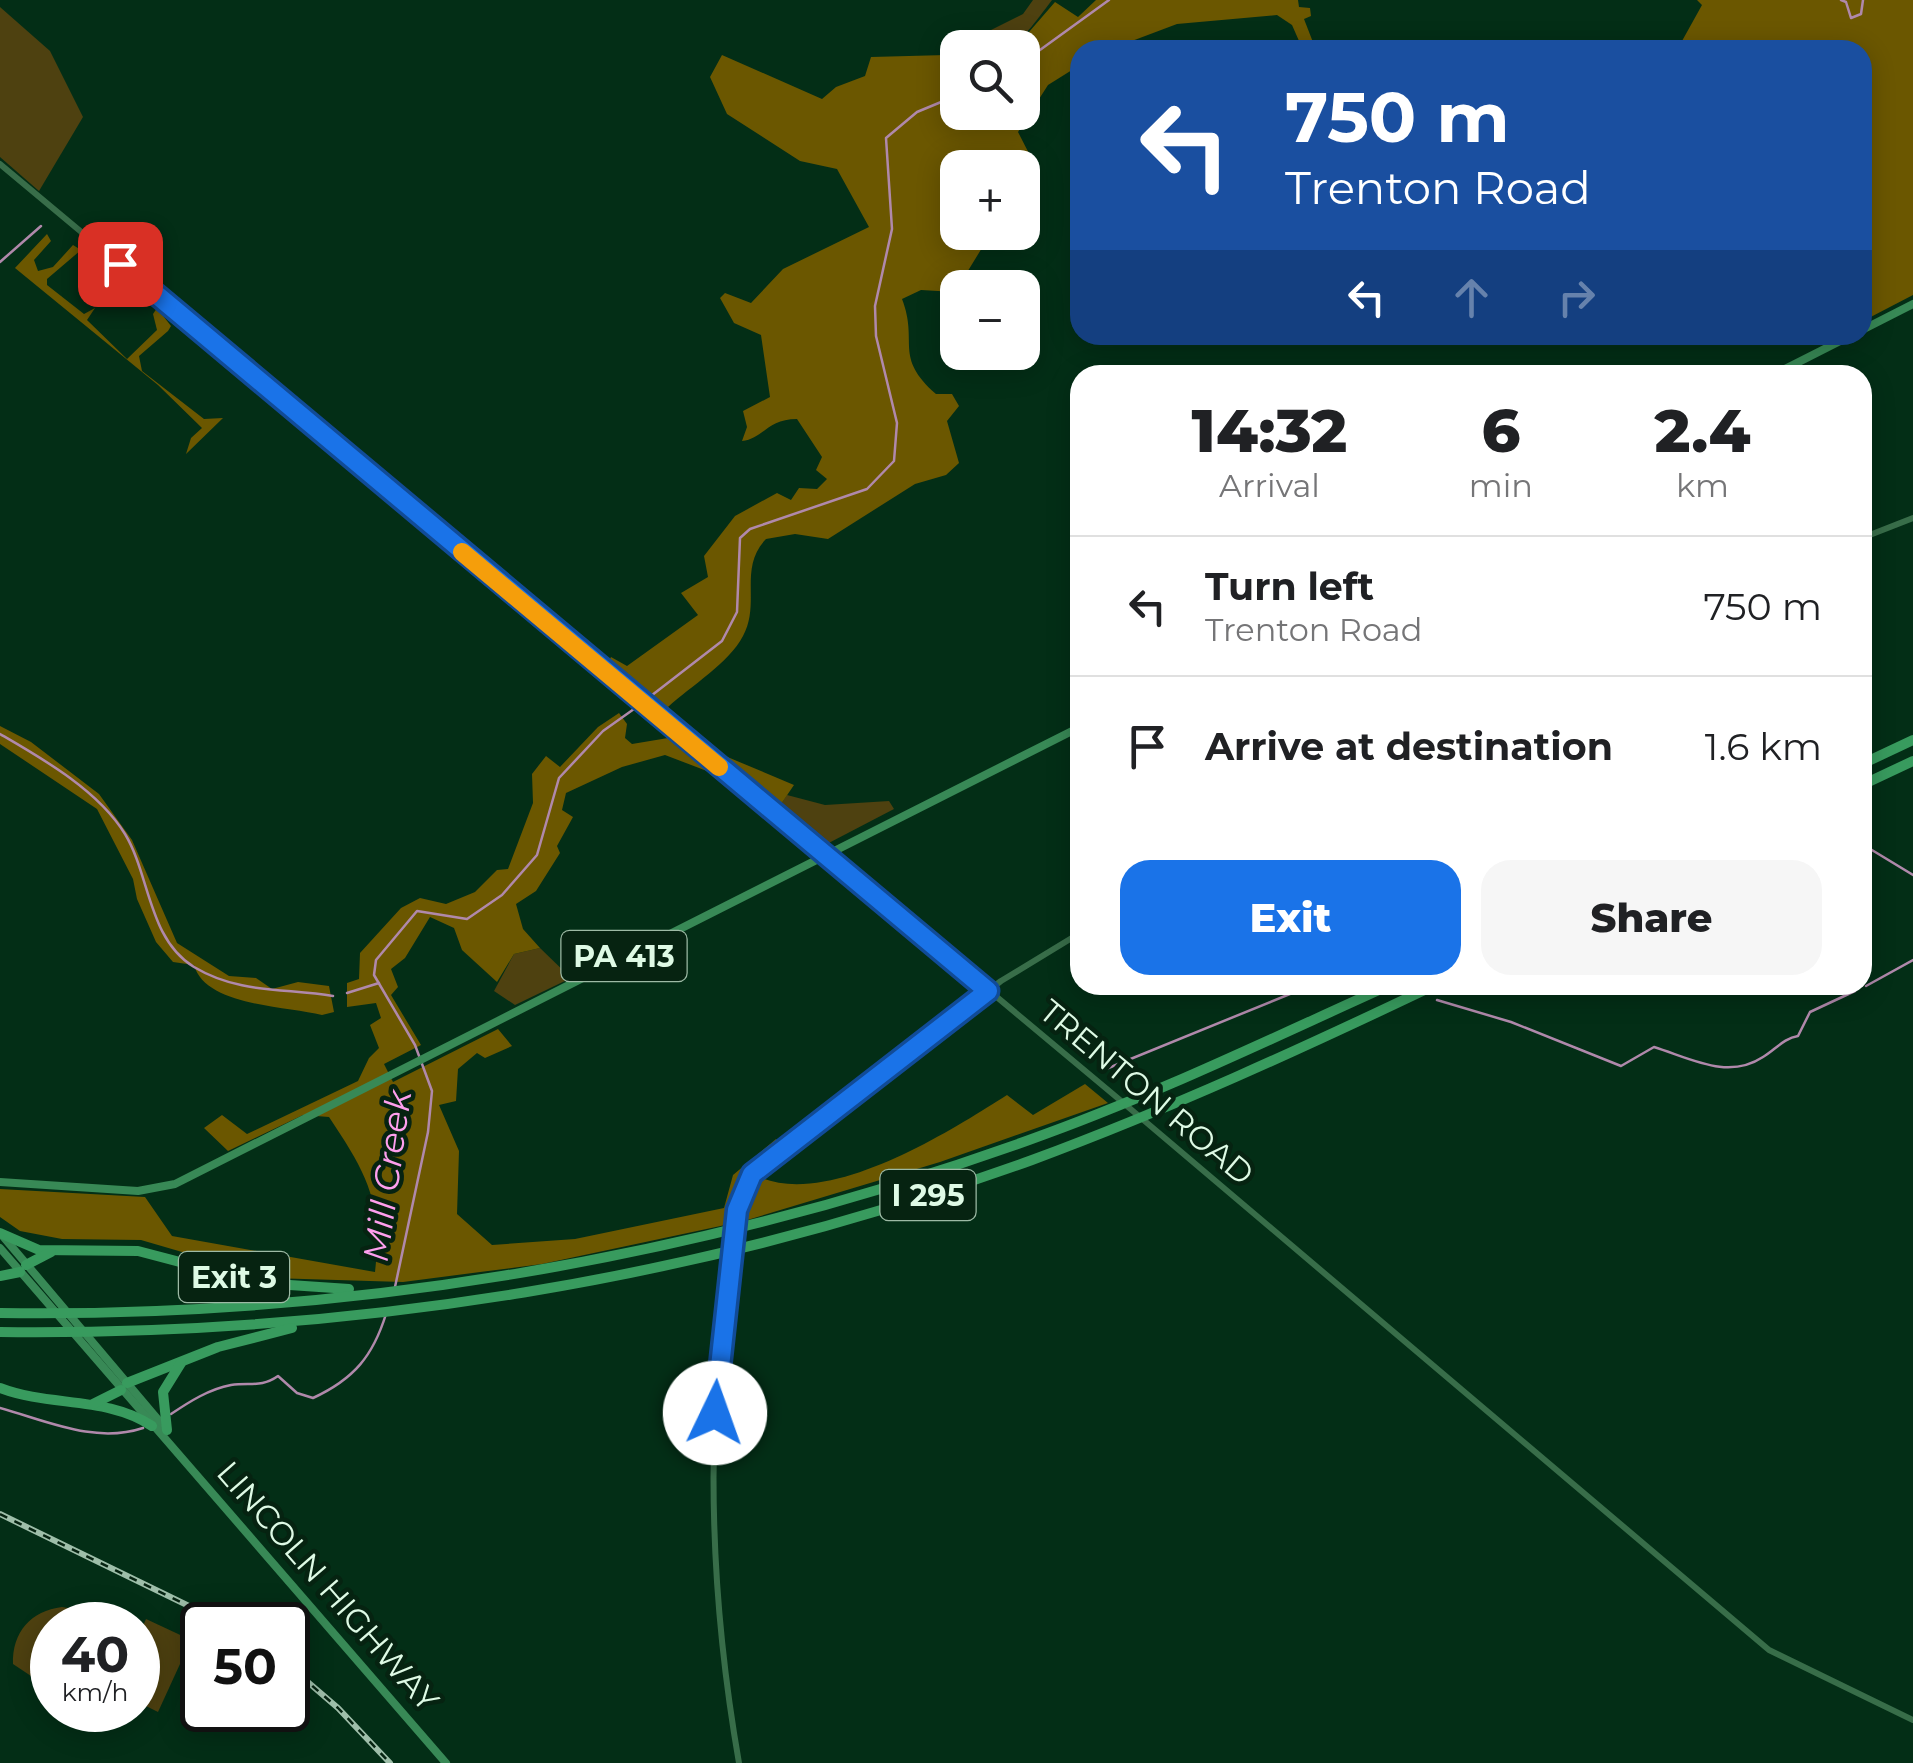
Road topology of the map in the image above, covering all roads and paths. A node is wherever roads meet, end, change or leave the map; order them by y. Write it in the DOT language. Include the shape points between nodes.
graph roads {
  1 [pos="0,164"];
  2 [pos="1913,304"];
  3 [pos="1872,325"];
  4 [pos="1832,345"];
  5 [pos="1793,365"];
  6 [pos="1913,518"];
  7 [pos="1872,534"];
  8 [pos="1070,732"];
  9 [pos="1913,740"];
  10 [pos="1872,759"];
  11 [pos="1913,761"];
  12 [pos="1872,780"];
  13 [pos="824,855"];
  14 [pos="1070,939"];
  15 [pos="988,991"];
  16 [pos="1368,995"];
  17 [pos="1413,995"];
  18 [pos="0,1182"];
  19 [pos="0,1233"];
  20 [pos="0,1248"];
  21 [pos="57,1251"];
  22 [pos="23,1268"];
  23 [pos="0,1276"];
  24 [pos="420,1287"];
  25 [pos="386,1290"];
  26 [pos="0,1313"];
  27 [pos="336,1318"];
  28 [pos="0,1332"];
  29 [pos="186,1360"];
  30 [pos="124,1387"];
  31 [pos="0,1388"];
  32 [pos="86,1405"];
  33 [pos="152,1426"];
  34 [pos="167,1430"];
  35 [pos="172,1442"];
  36 [pos="1913,1720"];
  37 [pos="446,1763"];
  38 [pos="739,1763"];
  1 -- 13 [label="main road, TRENTON ROAD"];
  2 -- 3 [label="main road"];
  4 -- 5 [label="main road"];
  6 -- 7 [label="main road"];
  8 -- 13 [label="main road, PA 413"];
  9 -- 10 [label="highway"];
  11 -- 12 [label="highway"];
  13 -- 15 [label="main road, TRENTON ROAD"];
  13 -- 18 [label="main road, PA 413" via="166,1187 128,1191"];
  14 -- 15 [label="main road"];
  15 -- 36 [label="main road, TRENTON ROAD" via="1769,1650"];
  15 -- 38 [label="main road" via="764,1161 746,1184 736,1218 716,1398 720,1642"];
  16 -- 24 [label="highway, I 295" via="1148,1094 891,1186 632,1252"];
  17 -- 27 [label="highway, I 295" via="1161,1110 941,1191 694,1259 563,1286"];
  19 -- 21 [label="highway"];
  19 -- 22 [label="main road"];
  20 -- 22 [label="main road"];
  21 -- 22 [label="highway"];
  21 -- 25 [label="highway, Exit 3" via="138,1251 275,1286"];
  22 -- 23 [label="highway"];
  22 -- 30 [label="main road"];
  22 -- 30 [label="main road"];
  24 -- 25 [label="highway, Exit 3"];
  25 -- 26 [label="highway" via="142,1312"];
  27 -- 28 [label="highway, I 295"];
  27 -- 29 [label="highway"];
  29 -- 30 [label="highway"];
  29 -- 34 [label="highway" via="163,1392"];
  30 -- 32 [label="highway"];
  30 -- 33 [label="main road"];
  30 -- 34 [label="main road"];
  31 -- 32 [label="highway"];
  32 -- 33 [label="highway" via="129,1413"];
  33 -- 35 [label="main road"];
  34 -- 35 [label="main road"];
  35 -- 37 [label="main road, LINCOLN HIGHWAY"];
}
